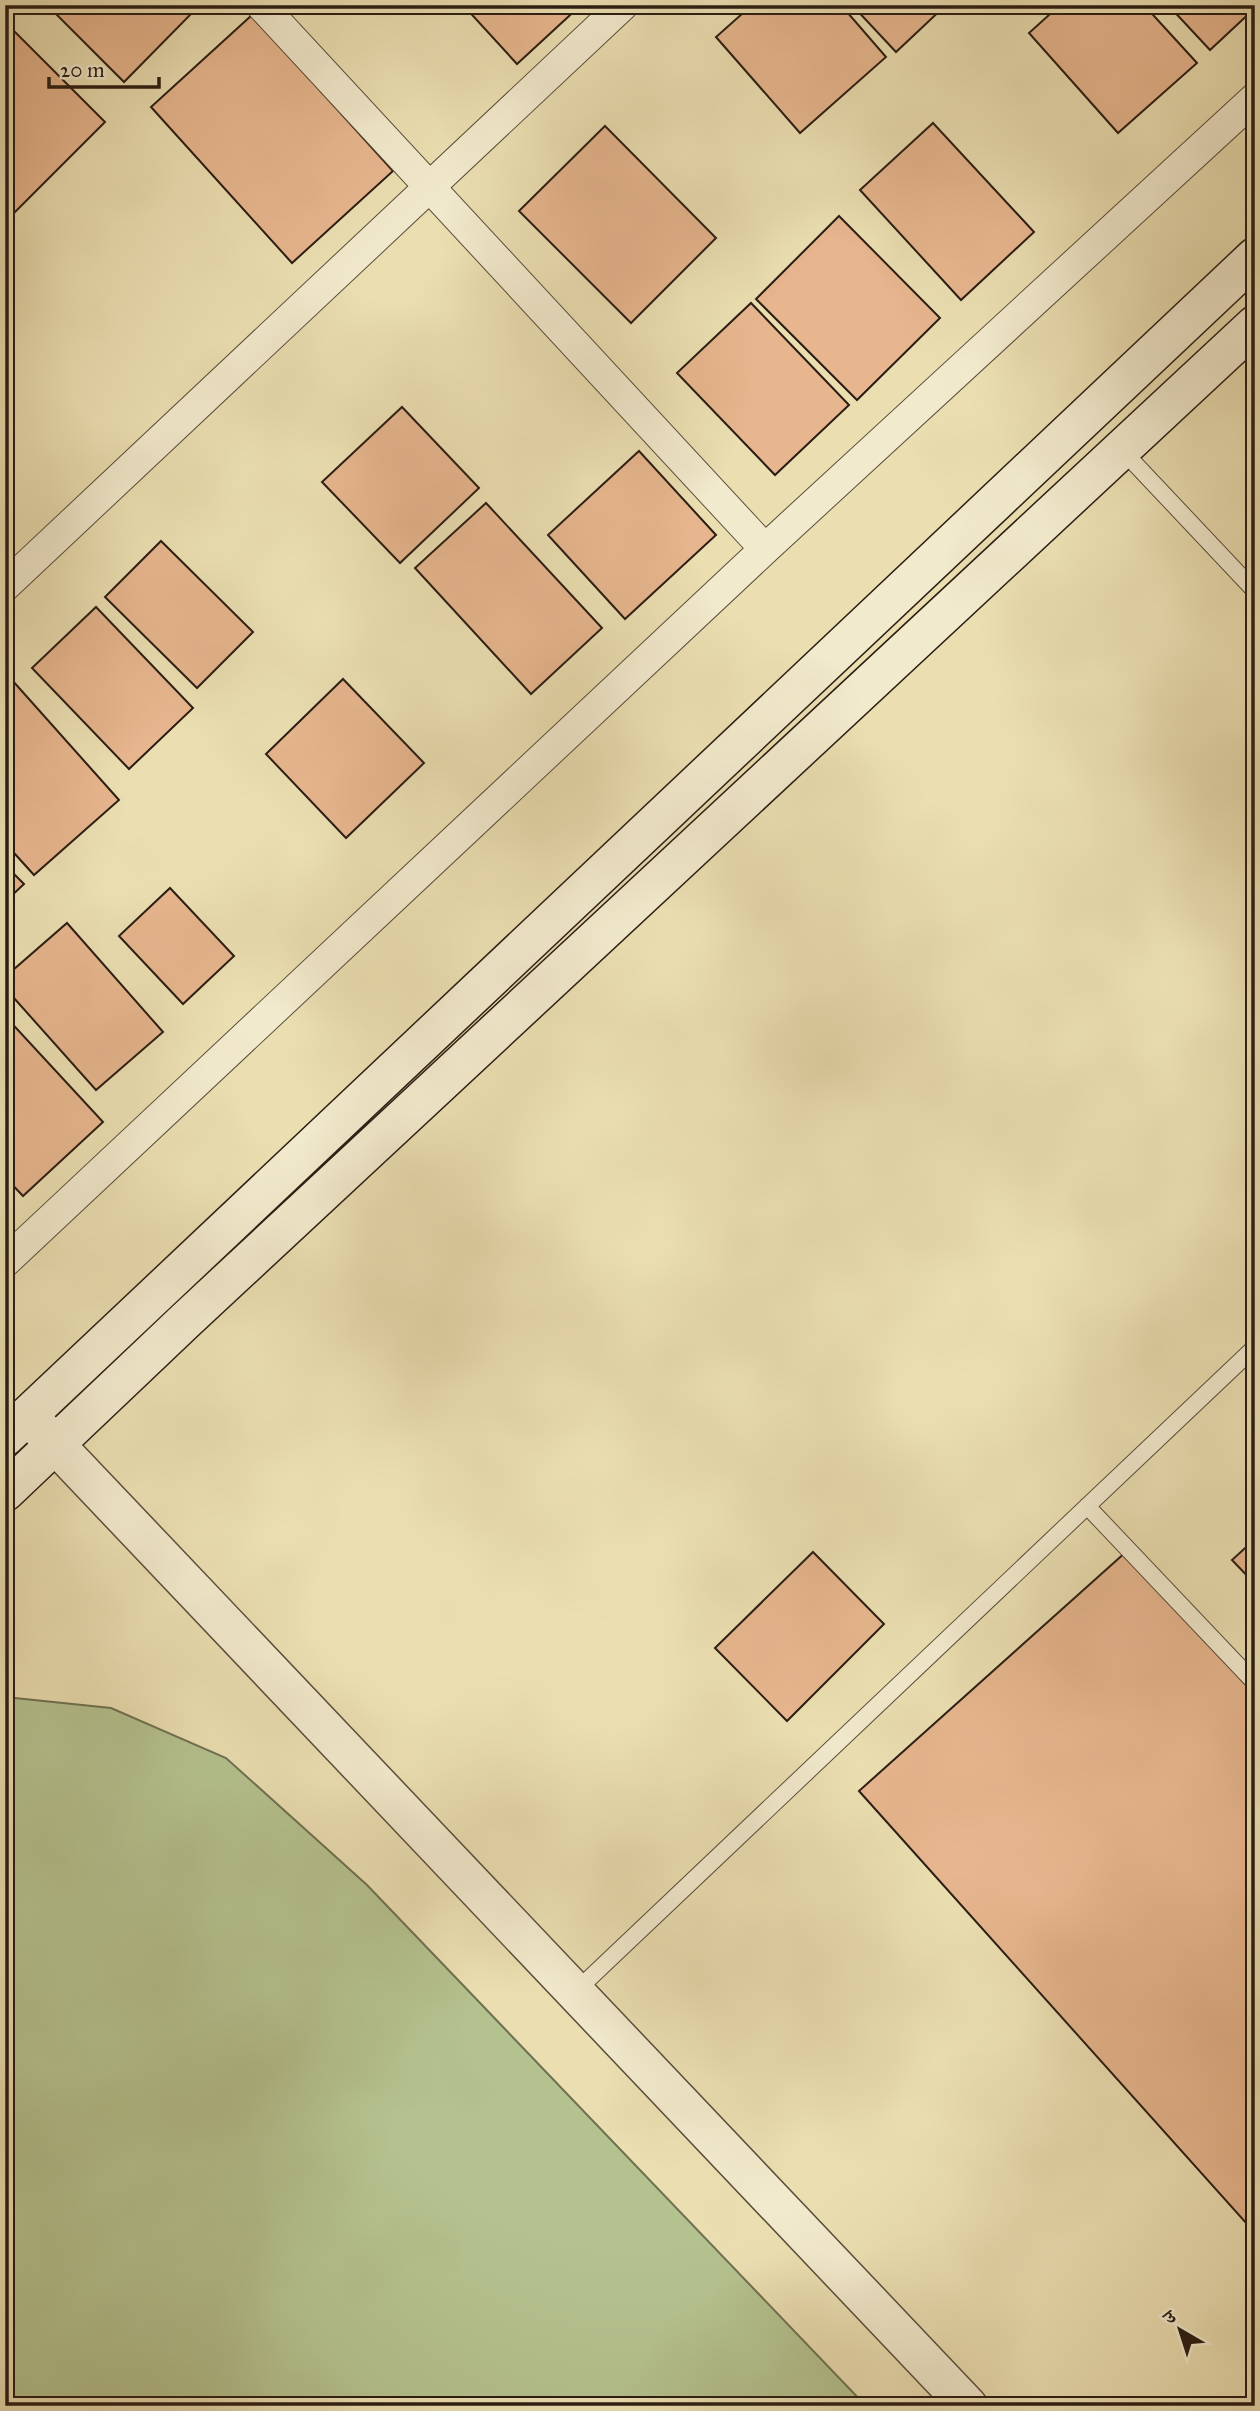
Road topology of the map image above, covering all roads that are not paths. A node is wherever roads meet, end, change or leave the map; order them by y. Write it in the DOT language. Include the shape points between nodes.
graph roads {
  1 [pos="261,5"];
  2 [pos="622,5"];
  3 [pos="1255,98"];
  4 [pos="428,186"];
  5 [pos="1255,257"];
  6 [pos="1255,324"];
  7 [pos="1121,449"];
  8 [pos="765,549"];
  9 [pos="5,586"];
  10 [pos="1255,591"];
  11 [pos="5,1262"];
  12 [pos="1255,1347"];
  13 [pos="16,1427"];
  14 [pos="55,1445"];
  15 [pos="5,1492"];
  16 [pos="1087,1506"];
  17 [pos="1255,1682"];
  18 [pos="575,1992"];
  19 [pos="968,2406"];
  1 -- 4 [label="street"];
  2 -- 4 [label="street"];
  3 -- 8 [label="street"];
  4 -- 8 [label="street"];
  4 -- 9 [label="street"];
  5 -- 13 [label="main road"];
  6 -- 7 [label="main road"];
  7 -- 10 [label="lane"];
  7 -- 14 [label="main road"];
  8 -- 11 [label="street"];
  12 -- 16 [label="lane"];
  13 -- 14 [label="main road"];
  14 -- 15 [label="main road"];
  14 -- 18 [label="main road"];
  16 -- 17 [label="lane"];
  16 -- 18 [label="lane"];
  18 -- 19 [label="main road"];
}
